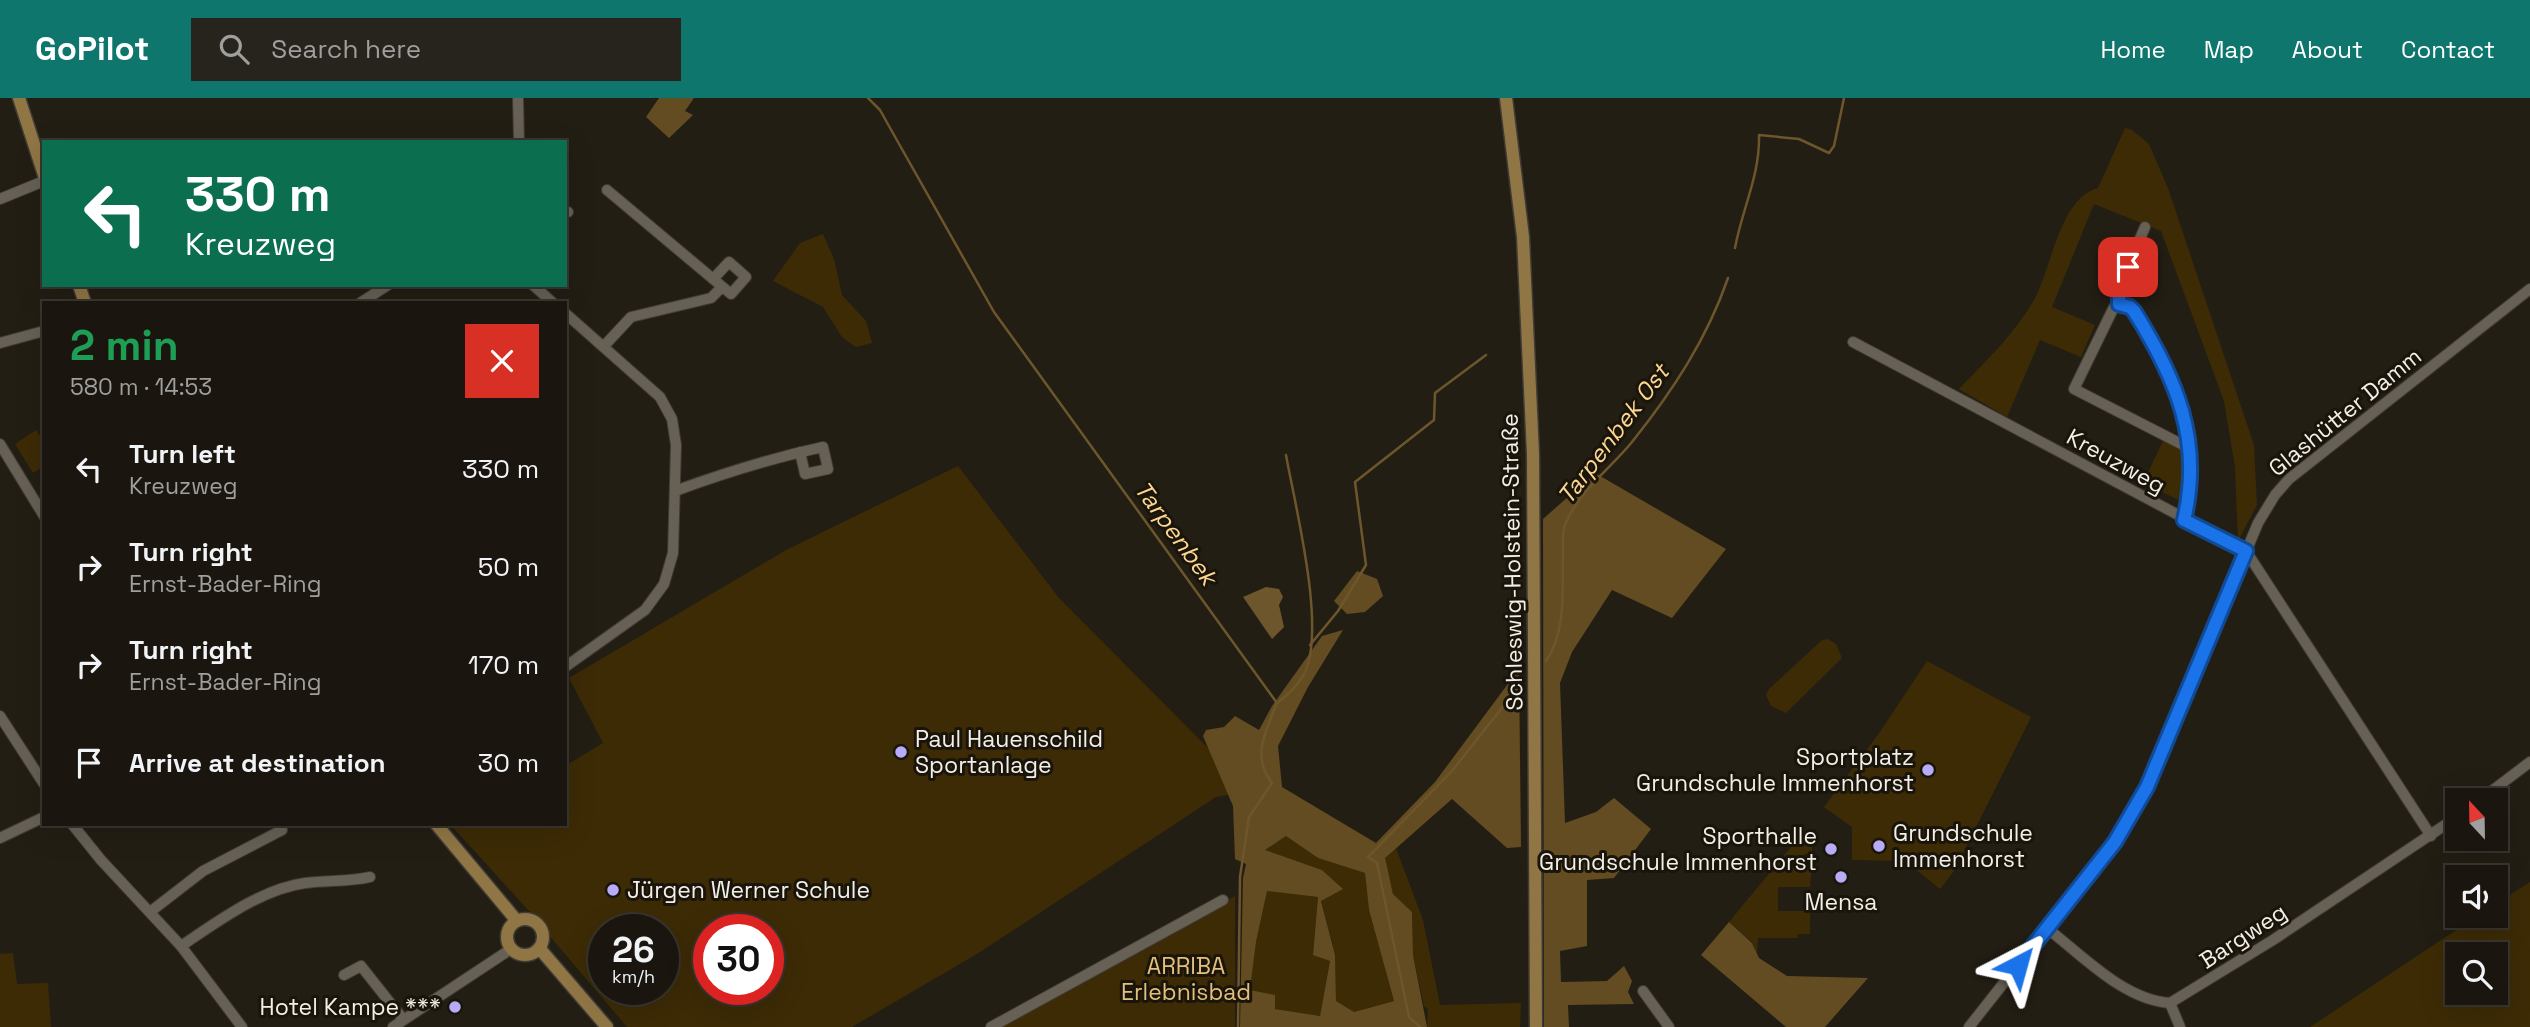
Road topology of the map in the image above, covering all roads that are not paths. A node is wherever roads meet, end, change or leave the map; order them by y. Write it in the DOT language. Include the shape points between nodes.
graph roads {
  1 [pos="19,98"];
  2 [pos="518,98"];
  3 [pos="1506,98"];
  4 [pos="519,140"];
  5 [pos="42,169"];
  6 [pos="42,182"];
  7 [pos="607,190"];
  8 [pos="0,199"];
  9 [pos="2145,227"];
  10 [pos="713,279"];
  11 [pos="384,287"];
  12 [pos="535,287"];
  13 [pos="722,287"];
  14 [pos="2530,289"];
  15 [pos="363,301"];
  16 [pos="551,301"];
  17 [pos="2119,304"];
  18 [pos="567,315"];
  19 [pos="42,332"];
  20 [pos="0,342"];
  21 [pos="1853,342"];
  22 [pos="604,346"];
  23 [pos="0,446"];
  24 [pos="2191,449"];
  25 [pos="800,452"];
  26 [pos="675,491"];
  27 [pos="42,513"];
  28 [pos="2184,520"];
  29 [pos="2246,551"];
  30 [pos="567,666"];
  31 [pos="0,716"];
  32 [pos="2530,762"];
  33 [pos="42,781"];
  34 [pos="2496,788"];
  35 [pos="42,818"];
  36 [pos="74,826"];
  37 [pos="438,826"];
  38 [pos="2445,826"];
  39 [pos="282,830"];
  40 [pos="2431,836"];
  41 [pos="0,838"];
  42 [pos="370,877"];
  43 [pos="1223,900"];
  44 [pos="150,912"];
  45 [pos="517,921"];
  46 [pos="2048,929"];
  47 [pos="181,946"];
  48 [pos="511,949"];
  49 [pos="540,949"];
  50 [pos="344,975"];
  51 [pos="1643,991"];
  52 [pos="2170,1003"];
  53 [pos="403,1018"];
  54 [pos="242,1027"];
  55 [pos="393,1027"];
  56 [pos="607,1027"];
  57 [pos="991,1027"];
  58 [pos="1536,1027"];
  59 [pos="1669,1027"];
  60 [pos="1969,1027"];
  61 [pos="2180,1027"];
  1 -- 5 [label="main road"];
  2 -- 4 [label="street"];
  3 -- 58 [label="main road, Schleswig-Holstein-Straße" via="1522,225 1533,454"];
  6 -- 8 [label="street"];
  7 -- 10 [label="street"];
  9 -- 17 [label="street" via="2119,287"];
  10 -- 13 [label="street"];
  10 -- 13 [label="street" via="729,262 746,277 731,294"];
  11 -- 15 [label="street"];
  12 -- 16 [label="street"];
  13 -- 22 [label="street" via="710,299 631,317"];
  14 -- 29 [label="street, Glashütter Damm" via="2289,479 2275,495"];
  17 -- 24 [label="street" via="2134,311 2175,383"];
  17 -- 24 [label="street" via="2111,310 2074,389"];
  18 -- 22 [label="street"];
  19 -- 20 [label="street"];
  21 -- 28 [label="street, Kreuzweg"];
  22 -- 26 [label="street" via="654,391 669,412 676,440"];
  23 -- 27 [label="street"];
  24 -- 28 [label="street" via="2191,489"];
  25 -- 26 [label="street"];
  26 -- 30 [label="street" via="672,559 662,589 640,613"];
  28 -- 29 [label="street, Kreuzweg"];
  29 -- 40 [label="street"];
  29 -- 46 [label="street, Glashütter Damm" via="2147,787 2115,842"];
  31 -- 33 [label="street"];
  32 -- 34 [label="street"];
  35 -- 41 [label="street"];
  36 -- 44 [label="street"];
  37 -- 45 [label="main road"];
  38 -- 40 [label="street, Bargweg"];
  39 -- 44 [label="street" via="203,871"];
  40 -- 52 [label="street, Bargweg"];
  42 -- 47 [label="street" via="304,883 275,893 226,916"];
  43 -- 57 [label="street"];
  44 -- 47 [label="street"];
  45 -- 48 [label="main road" via="507,936"];
  45 -- 49 [label="main road" via="538,925 543,934"];
  46 -- 52 [label="street" via="2134,994"];
  46 -- 60 [label="street, Glashütter Damm"];
  47 -- 54 [label="street"];
  48 -- 49 [label="main road" via="525,956"];
  48 -- 53 [label="street"];
  49 -- 56 [label="main road"];
  50 -- 53 [label="street" via="361,966"];
  51 -- 59 [label="street"];
  52 -- 61 [label="street"];
  53 -- 55 [label="street"];
}
